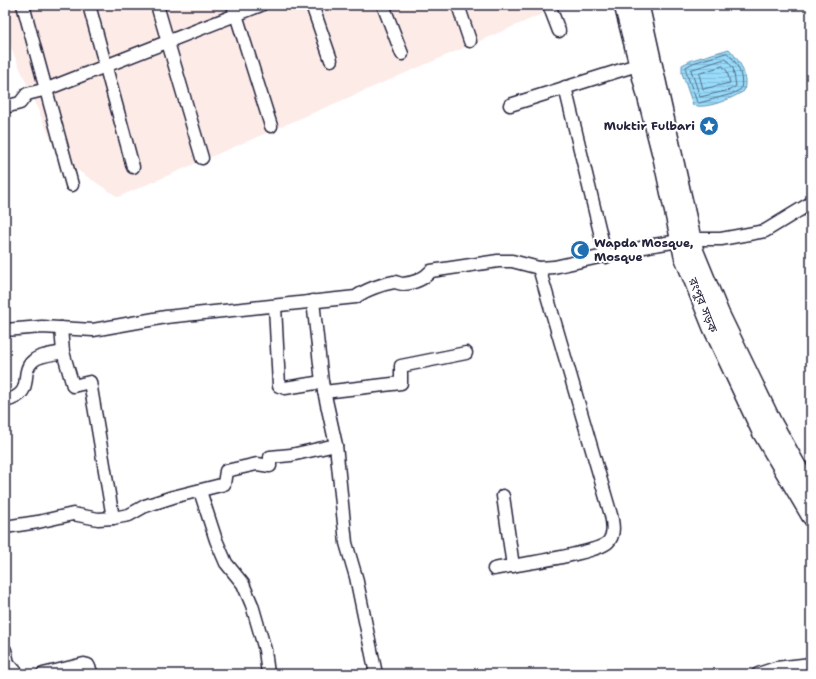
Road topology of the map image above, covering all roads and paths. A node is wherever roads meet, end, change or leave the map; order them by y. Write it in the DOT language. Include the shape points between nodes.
graph roads {
  1 [pos="24,5"];
  2 [pos="89,5"];
  3 [pos="157,5"];
  4 [pos="260,5"];
  5 [pos="312,5"];
  6 [pos="383,5"];
  7 [pos="458,5"];
  8 [pos="549,5"];
  9 [pos="623,5"];
  10 [pos="640,5"];
  11 [pos="234,10"];
  12 [pos="559,31"];
  13 [pos="470,41"];
  14 [pos="168,42"];
  15 [pos="402,54"];
  16 [pos="331,60"];
  17 [pos="104,66"];
  18 [pos="637,66"];
  19 [pos="565,88"];
  20 [pos="47,89"];
  21 [pos="510,105"];
  22 [pos="5,107"];
  23 [pos="271,126"];
  24 [pos="202,158"];
  25 [pos="133,167"];
  26 [pos="72,185"];
  27 [pos="811,203"];
  28 [pos="686,240"];
  29 [pos="606,257"];
  30 [pos="539,268"];
  31 [pos="314,301"];
  32 [pos="275,306"];
  33 [pos="62,328"];
  34 [pos="5,330"];
  35 [pos="63,352"];
  36 [pos="466,353"];
  37 [pos="323,387"];
  38 [pos="5,401"];
  39 [pos="336,445"];
  40 [pos="200,491"];
  41 [pos="811,491"];
  42 [pos="503,496"];
  43 [pos="811,517"];
  44 [pos="113,518"];
  45 [pos="5,527"];
  46 [pos="513,566"];
  47 [pos="494,569"];
  48 [pos="5,650"];
  49 [pos="811,664"];
  50 [pos="18,674"];
  51 [pos="43,674"];
  52 [pos="92,674"];
  53 [pos="268,674"];
  54 [pos="376,674"];
  55 [pos="758,674"];
  1 -- 20 [label="street"];
  2 -- 17 [label="street"];
  3 -- 14 [label="street"];
  4 -- 11 [label="street"];
  5 -- 16 [label="street"];
  6 -- 15 [label="street"];
  7 -- 13 [label="street"];
  8 -- 12 [label="street"];
  9 -- 18 [label="highway, রংপুর সড়ক"];
  10 -- 28 [label="highway, রংপুর সড়ক"];
  11 -- 14 [label="street"];
  11 -- 23 [label="street"];
  14 -- 17 [label="street"];
  14 -- 24 [label="street"];
  17 -- 20 [label="street"];
  17 -- 25 [label="street"];
  18 -- 19 [label="street"];
  18 -- 28 [label="highway, রংপুর সড়ক"];
  19 -- 21 [label="street"];
  19 -- 29 [label="street"];
  20 -- 22 [label="street" via="27,94 20,103"];
  20 -- 26 [label="street"];
  27 -- 28 [label="street" via="765,231 721,239"];
  28 -- 29 [label="street" via="640,247"];
  28 -- 41 [label="highway, রংপুর সড়ক" via="695,252 720,313 773,423"];
  28 -- 43 [label="highway, রংপুর সড়ক" via="712,328 761,432"];
  29 -- 30 [label="street"];
  30 -- 31 [label="street" via="512,261 450,267 431,271 414,282 395,282 363,292 356,297"];
  30 -- 46 [label="street" via="613,525 612,536 603,545 585,552"];
  31 -- 32 [label="street"];
  31 -- 37 [label="street"];
  32 -- 33 [label="street" via="158,318 93,330"];
  32 -- 37 [label="street" via="279,386"];
  33 -- 34 [label="street"];
  33 -- 35 [label="street"];
  35 -- 38 [label="street" via="34,359 29,365 25,387 15,398"];
  35 -- 44 [label="street" via="73,386 90,382"];
  36 -- 37 [label="street" via="401,366 401,383"];
  37 -- 39 [label="street"];
  39 -- 40 [label="street" via="270,457 270,466 257,464 226,471 224,484"];
  39 -- 54 [label="street" via="346,543"];
  40 -- 44 [label="street" via="173,497"];
  40 -- 53 [label="street" via="226,563 243,584 252,605 265,650"];
  42 -- 46 [label="street"];
  44 -- 45 [label="street" via="98,519 73,514"];
  46 -- 47 [label="street"];
  48 -- 50 [label="street" via="8,663"];
  49 -- 55 [label="street" via="776,668"];
  51 -- 52 [label="street" via="84,664 88,665"];
}
